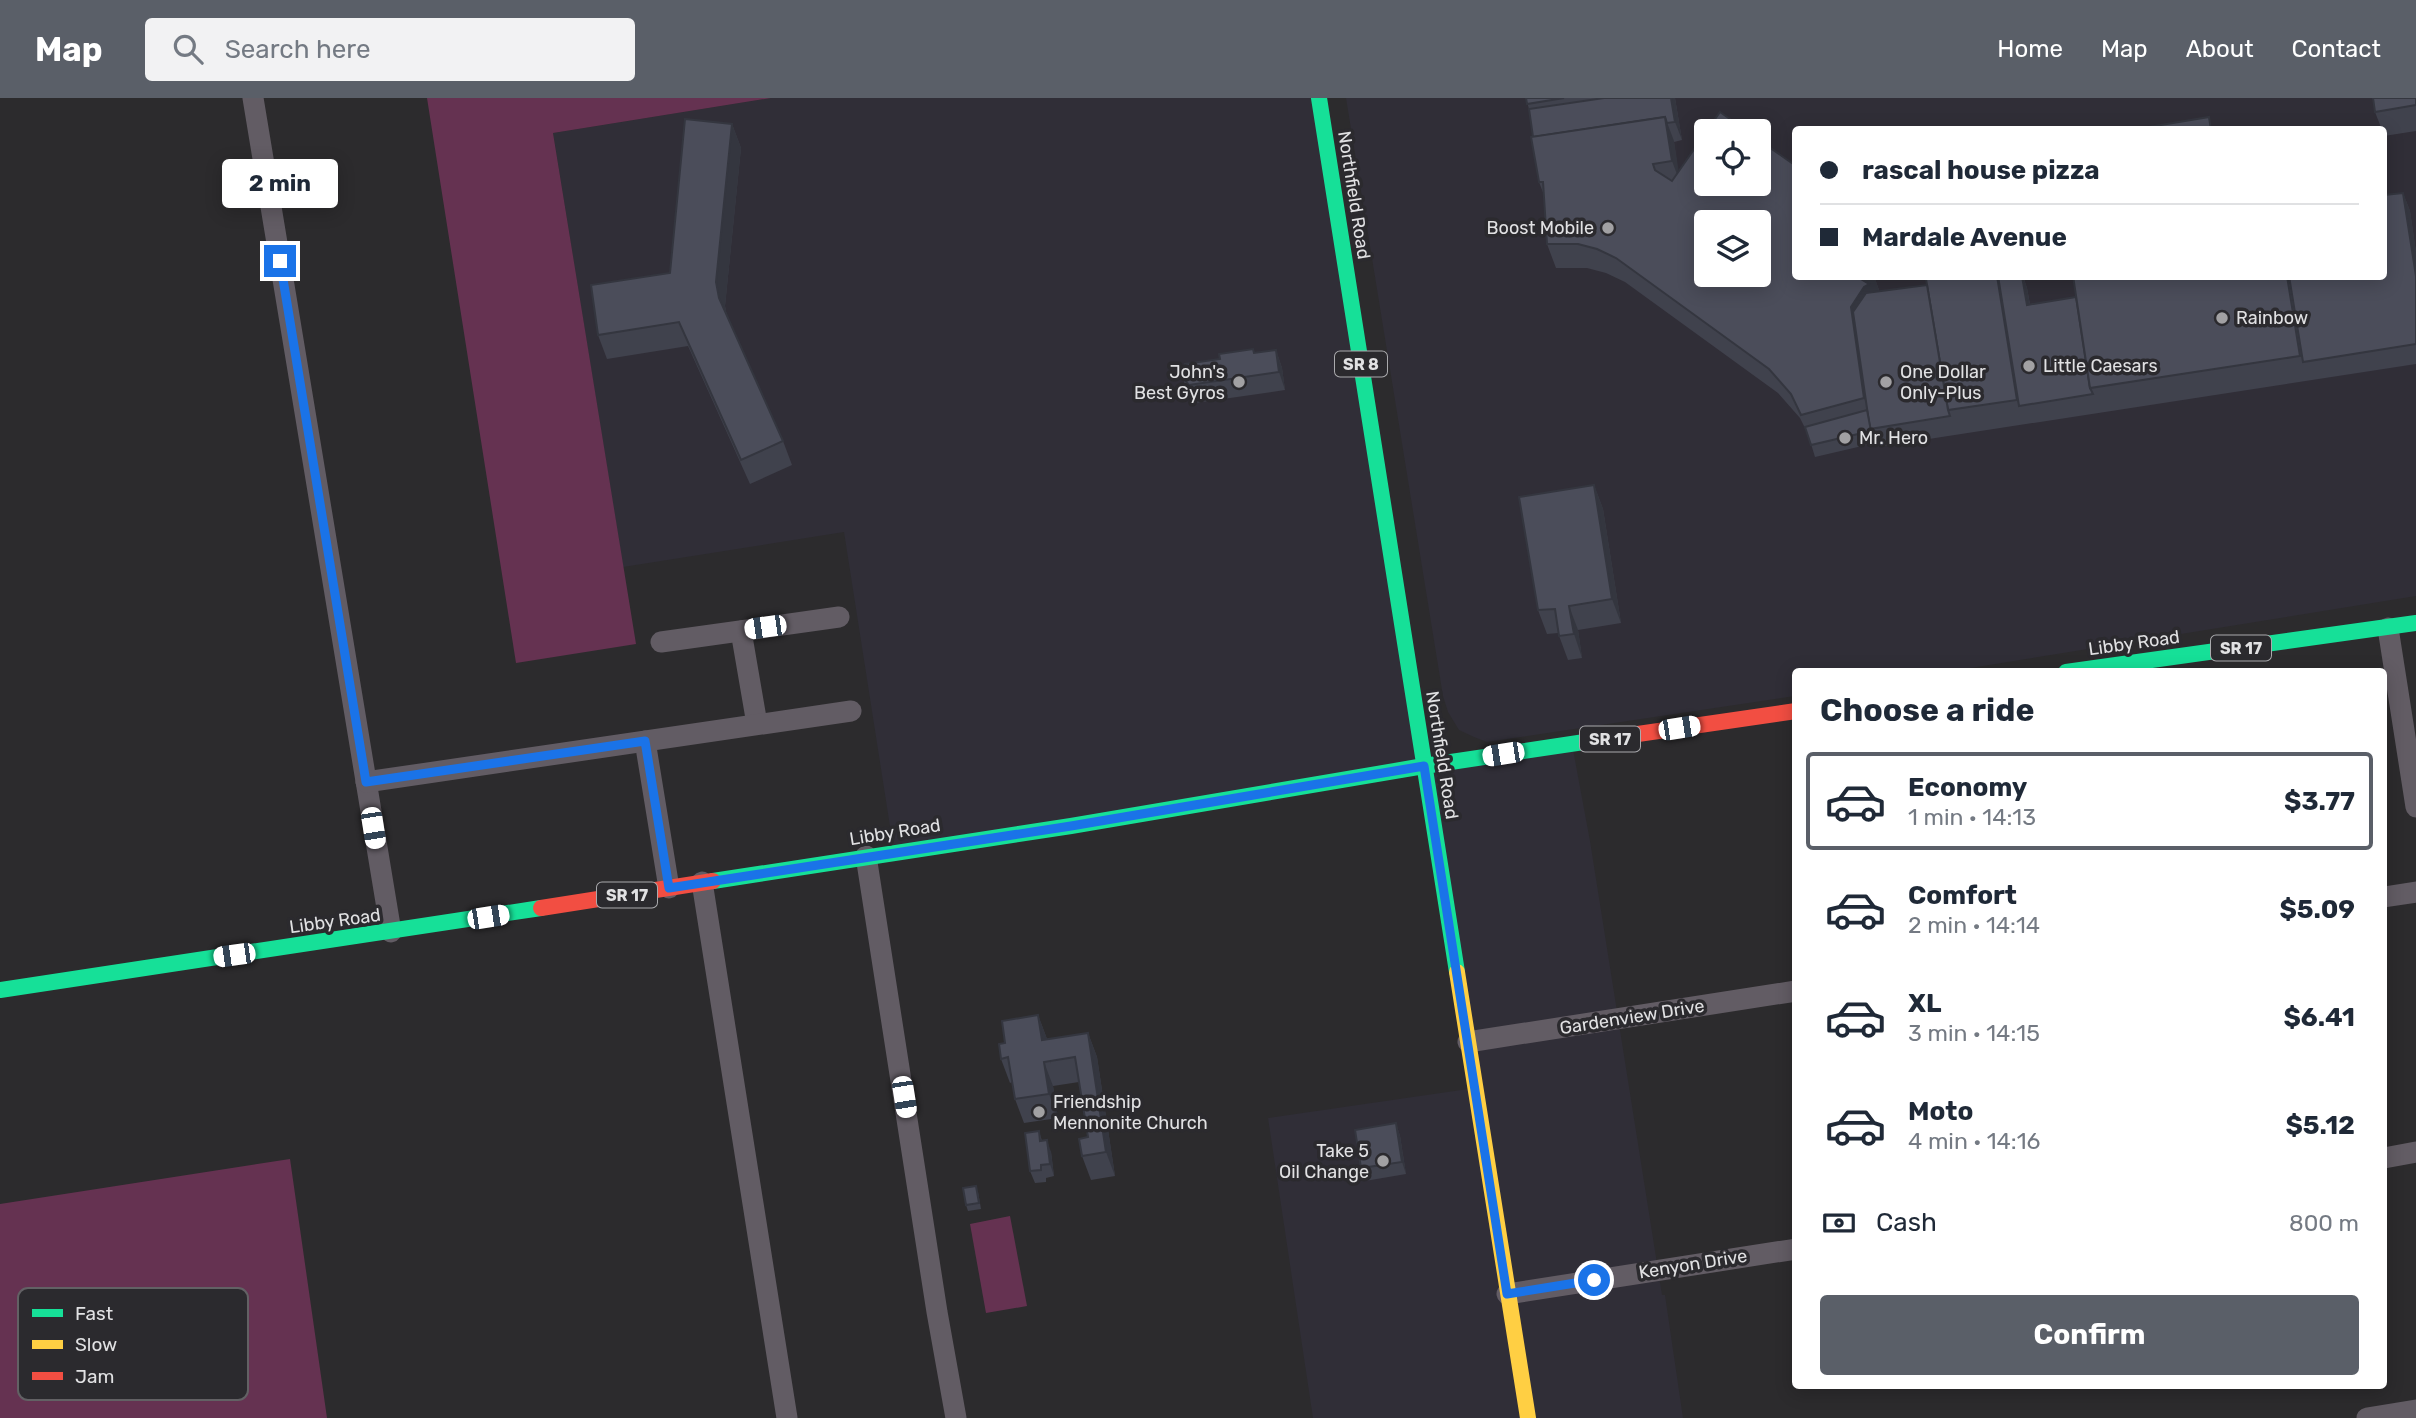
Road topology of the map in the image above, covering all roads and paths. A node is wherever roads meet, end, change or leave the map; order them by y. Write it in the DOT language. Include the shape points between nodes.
graph roads {
  1 [pos="253,98"];
  2 [pos="1319,98"];
  3 [pos="839,617"];
  4 [pos="2416,623"];
  5 [pos="2388,628"];
  6 [pos="741,631"];
  7 [pos="661,642"];
  8 [pos="2095,668"];
  9 [pos="851,711"];
  10 [pos="1792,711"];
  11 [pos="757,724"];
  12 [pos="645,741"];
  13 [pos="1424,766"];
  14 [pos="366,782"];
  15 [pos="2416,807"];
  16 [pos="866,856"];
  17 [pos="702,883"];
  18 [pos="669,888"];
  19 [pos="2416,892"];
  20 [pos="2387,897"];
  21 [pos="391,932"];
  22 [pos="0,990"];
  23 [pos="1792,992"];
  24 [pos="1468,1042"];
  25 [pos="2416,1153"];
  26 [pos="2387,1157"];
  27 [pos="1792,1249"];
  28 [pos="1507,1294"];
  29 [pos="2416,1410"];
  30 [pos="787,1418"];
  31 [pos="956,1418"];
  32 [pos="1528,1418"];
  33 [pos="2367,1418"];
  1 -- 14 [label="street"];
  2 -- 13 [label="main road, Northfield Road / SR 8"];
  3 -- 6 [label="street"];
  4 -- 5 [label="main road, Libby Road / SR 17"];
  5 -- 8 [label="main road, Libby Road / SR 17"];
  5 -- 15 [label="street"];
  6 -- 7 [label="street"];
  6 -- 11 [label="street"];
  9 -- 11 [label="street"];
  10 -- 13 [label="main road, Libby Road / SR 17"];
  11 -- 12 [label="street"];
  12 -- 14 [label="street"];
  12 -- 18 [label="street"];
  13 -- 16 [label="main road, Libby Road / SR 17"];
  13 -- 24 [label="main road, Northfield Road / SR 8"];
  14 -- 21 [label="street"];
  16 -- 17 [label="main road, Libby Road / SR 17"];
  16 -- 31 [label="street"];
  17 -- 18 [label="main road, Libby Road / SR 17"];
  17 -- 30 [label="street"];
  18 -- 21 [label="main road, Libby Road / SR 17"];
  19 -- 20 [label="street"];
  21 -- 22 [label="main road, Libby Road / SR 17"];
  23 -- 24 [label="street, Gardenview Drive"];
  24 -- 28 [label="main road, Northfield Road / SR 8"];
  25 -- 26 [label="street"];
  27 -- 28 [label="street, Kenyon Drive"];
  28 -- 32 [label="main road, Northfield Road / SR 8"];
  29 -- 33 [label="street"];
}
